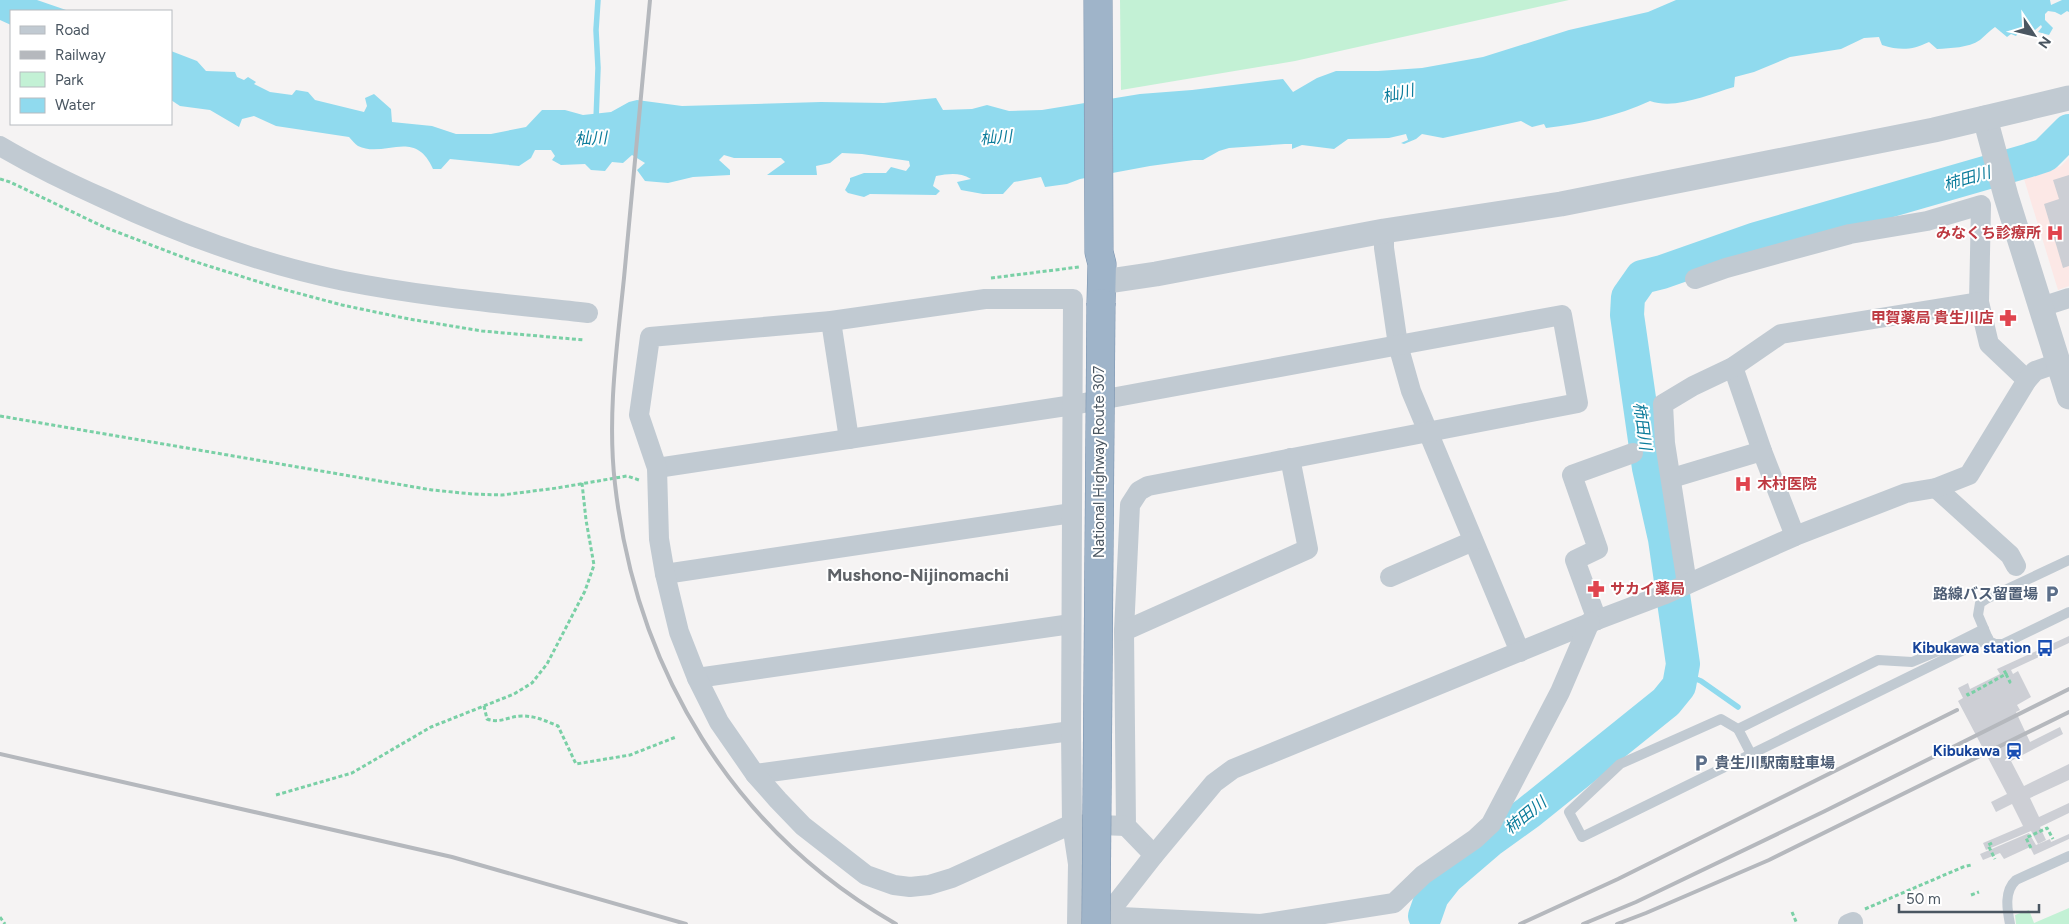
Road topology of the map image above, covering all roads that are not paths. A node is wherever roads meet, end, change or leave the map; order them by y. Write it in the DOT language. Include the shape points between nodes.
graph roads {
  1 [pos="1098,0"];
  2 [pos="2067,99"];
  3 [pos="1985,118"];
  4 [pos="0,146"];
  5 [pos="1384,231"];
  6 [pos="1695,279"];
  7 [pos="1101,292"];
  8 [pos="2069,298"];
  9 [pos="1979,302"];
  10 [pos="2041,307"];
  11 [pos="588,313"];
  12 [pos="831,321"];
  13 [pos="1398,345"];
  14 [pos="2058,363"];
  15 [pos="1733,367"];
  16 [pos="2027,380"];
  17 [pos="2069,397"];
  18 [pos="1073,405"];
  19 [pos="1428,434"];
  20 [pos="849,439"];
  21 [pos="1762,451"];
  22 [pos="1633,453"];
  23 [pos="1290,458"];
  24 [pos="657,468"];
  25 [pos="1672,478"];
  26 [pos="1936,488"];
  27 [pos="1072,513"];
  28 [pos="1795,536"];
  29 [pos="1473,541"];
  30 [pos="2069,560"];
  31 [pos="2016,566"];
  32 [pos="664,574"];
  33 [pos="1390,577"];
  34 [pos="1676,589"];
  35 [pos="2069,612"];
  36 [pos="1593,621"];
  37 [pos="1071,624"];
  38 [pos="1124,631"];
  39 [pos="1986,633"];
  40 [pos="1520,652"];
  41 [pos="697,678"];
  42 [pos="1738,729"];
  43 [pos="1071,731"];
  44 [pos="1751,754"];
  45 [pos="754,774"];
  46 [pos="1072,824"];
  47 [pos="1126,826"];
  48 [pos="1154,855"];
  49 [pos="2069,856"];
  50 [pos="1101,922"];
  51 [pos="1077,924"];
  52 [pos="1261,924"];
  53 [pos="2010,924"];
  1 -- 7 [label="highway, National Highway Route 307"];
  2 -- 3 [label="street"];
  3 -- 5 [label="street" via="1561,204"];
  3 -- 10 [label="street"];
  4 -- 11 [label="street" via="137,214 224,249 352,282"];
  5 -- 7 [label="street" via="1156,274"];
  5 -- 13 [label="street"];
  6 -- 9 [label="street" via="1850,234 1927,221 1980,205"];
  7 -- 50 [label="highway, National Highway Route 307, bridge"];
  8 -- 10 [label="street"];
  9 -- 15 [label="street" via="1781,334"];
  9 -- 16 [label="street" via="1989,344"];
  10 -- 14 [label="street"];
  12 -- 18 [label="street" via="985,298 1073,299"];
  12 -- 20 [label="street"];
  12 -- 24 [label="street" via="650,337 639,415"];
  13 -- 18 [label="street"];
  13 -- 19 [label="street"];
  13 -- 19 [label="street" via="1562,315 1578,403"];
  14 -- 16 [label="street" via="2035,371"];
  14 -- 17 [label="street"];
  15 -- 21 [label="street"];
  15 -- 25 [label="street" via="1663,404"];
  16 -- 26 [label="street" via="1969,475"];
  18 -- 20 [label="street"];
  18 -- 27 [label="street"];
  19 -- 23 [label="street"];
  19 -- 29 [label="street"];
  20 -- 24 [label="street"];
  21 -- 25 [label="street"];
  21 -- 28 [label="street"];
  22 -- 36 [label="street" via="1572,475 1598,548 1574,560"];
  23 -- 38 [label="street" via="1308,549"];
  23 -- 38 [label="street" via="1148,486 1139,491 1130,506"];
  24 -- 32 [label="street" via="659,539"];
  25 -- 34 [label="street"];
  26 -- 28 [label="street" via="1906,494"];
  26 -- 31 [label="street" via="2010,555"];
  27 -- 32 [label="street"];
  27 -- 37 [label="street"];
  28 -- 34 [label="street"];
  29 -- 33 [label="street"];
  29 -- 40 [label="street"];
  30 -- 39 [label="lane" via="1980,603 1978,615"];
  32 -- 41 [label="street" via="679,632"];
  34 -- 36 [label="street"];
  35 -- 39 [label="lane" via="2003,644 1989,641"];
  36 -- 40 [label="street"];
  36 -- 52 [label="street" via="1492,824 1423,875 1394,903"];
  37 -- 41 [label="street"];
  37 -- 43 [label="street"];
  38 -- 47 [label="street"];
  39 -- 42 [label="lane" via="1912,662 1878,660"];
  39 -- 44 [label="lane"];
  40 -- 48 [label="street" via="1233,769 1214,783"];
  41 -- 45 [label="street" via="719,722"];
  42 -- 44 [label="lane"];
  42 -- 44 [label="lane" via="1721,719 1620,764 1569,812 1582,837"];
  43 -- 45 [label="street"];
  43 -- 46 [label="street"];
  45 -- 46 [label="street" via="804,826 846,860 866,875 894,885 929,885 952,878"];
  46 -- 47 [label="street"];
  46 -- 51 [label="street" via="1078,864"];
  47 -- 48 [label="street"];
  48 -- 50 [label="street"];
  49 -- 53 [label="lane" via="2011,884 2007,898"];
  50 -- 52 [label="street" via="1121,916"];
}
